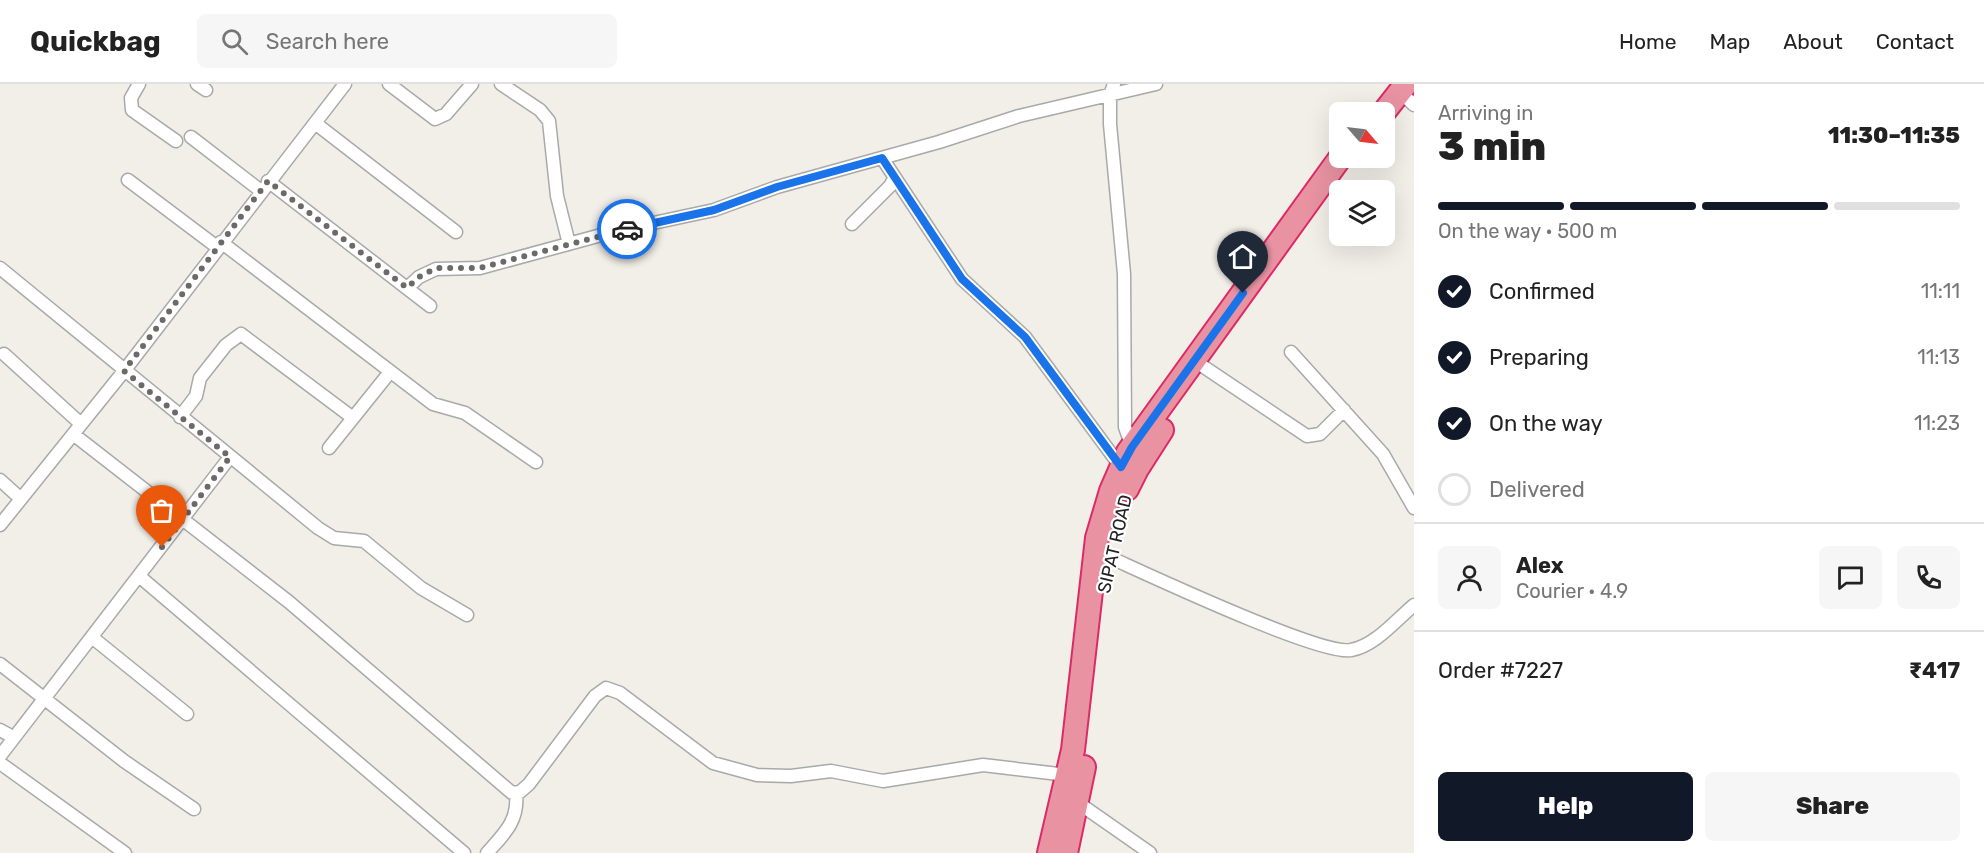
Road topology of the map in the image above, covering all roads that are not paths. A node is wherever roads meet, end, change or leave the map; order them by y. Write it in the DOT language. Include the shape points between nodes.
graph roads {
  1 [pos="139,84"];
  2 [pos="345,84"];
  3 [pos="388,84"];
  4 [pos="472,84"];
  5 [pos="501,84"];
  6 [pos="1156,84"];
  7 [pos="1112,90"];
  8 [pos="1403,91"];
  9 [pos="1387,102"];
  10 [pos="315,123"];
  11 [pos="191,137"];
  12 [pos="176,141"];
  13 [pos="882,158"];
  14 [pos="1333,168"];
  15 [pos="1344,168"];
  16 [pos="894,178"];
  17 [pos="128,180"];
  18 [pos="268,181"];
  19 [pos="261,192"];
  20 [pos="852,224"];
  21 [pos="456,232"];
  22 [pos="569,244"];
  23 [pos="219,245"];
  24 [pos="0,268"];
  25 [pos="407,288"];
  26 [pos="430,306"];
  27 [pos="1291,352"];
  28 [pos="4,354"];
  29 [pos="1204,367"];
  30 [pos="124,371"];
  31 [pos="390,372"];
  32 [pos="1344,410"];
  33 [pos="180,417"];
  34 [pos="353,418"];
  35 [pos="77,429"];
  36 [pos="1132,447"];
  37 [pos="330,448"];
  38 [pos="230,457"];
  39 [pos="536,462"];
  40 [pos="1121,467"];
  41 [pos="0,480"];
  42 [pos="1410,491"];
  43 [pos="21,499"];
  44 [pos="1414,508"];
  45 [pos="184,518"];
  46 [pos="0,525"];
  47 [pos="1109,557"];
  48 [pos="139,576"];
  49 [pos="1414,605"];
  50 [pos="468,615"];
  51 [pos="93,638"];
  52 [pos="0,664"];
  53 [pos="44,698"];
  54 [pos="187,714"];
  55 [pos="0,730"];
  56 [pos="13,737"];
  57 [pos="0,756"];
  58 [pos="0,762"];
  59 [pos="1067,775"];
  60 [pos="516,793"];
  61 [pos="1077,802"];
  62 [pos="194,809"];
  63 [pos="125,853"];
  64 [pos="464,853"];
  65 [pos="487,853"];
  66 [pos="1049,853"];
  67 [pos="1066,853"];
  68 [pos="1150,853"];
  1 -- 12 [label="street" via="131,98 132,110"];
  2 -- 10 [label="street"];
  3 -- 4 [label="street" via="435,119 446,114"];
  5 -- 22 [label="street" via="549,121 556,196"];
  6 -- 7 [label="street"];
  7 -- 13 [label="street"];
  7 -- 36 [label="street" via="1110,124 1124,274 1125,427"];
  8 -- 9 [label="highway"];
  10 -- 18 [label="street"];
  10 -- 21 [label="street"];
  11 -- 19 [label="street"];
  13 -- 16 [label="street"];
  13 -- 22 [label="street" via="777,187 714,210"];
  14 -- 36 [label="highway"];
  15 -- 29 [label="highway, SIPAT ROAD"];
  16 -- 20 [label="street" via="891,186"];
  16 -- 40 [label="street" via="962,279 1025,337"];
  17 -- 23 [label="street"];
  18 -- 19 [label="street"];
  18 -- 25 [label="street"];
  19 -- 23 [label="street"];
  22 -- 25 [label="street" via="473,269 436,268"];
  23 -- 30 [label="street"];
  23 -- 31 [label="street"];
  24 -- 30 [label="street"];
  25 -- 26 [label="street"];
  27 -- 32 [label="street"];
  28 -- 35 [label="street"];
  29 -- 32 [label="street" via="1307,436 1324,431"];
  29 -- 47 [label="highway, SIPAT ROAD" via="1137,469 1125,494"];
  30 -- 33 [label="street"];
  30 -- 35 [label="street"];
  31 -- 34 [label="street"];
  31 -- 39 [label="street" via="433,404 465,413"];
  32 -- 42 [label="street"];
  33 -- 34 [label="street" via="196,396 200,378 226,345 241,334"];
  33 -- 38 [label="street"];
  34 -- 37 [label="street"];
  35 -- 43 [label="street"];
  35 -- 45 [label="street"];
  36 -- 40 [label="highway"];
  38 -- 45 [label="street"];
  38 -- 50 [label="street" via="318,528 334,538 364,541 421,588"];
  40 -- 59 [label="highway" via="1097,538"];
  41 -- 43 [label="street"];
  42 -- 44 [label="street"];
  43 -- 46 [label="street"];
  45 -- 48 [label="street"];
  45 -- 60 [label="street" via="289,602 493,779"];
  47 -- 49 [label="street" via="1341,651 1364,646"];
  47 -- 61 [label="highway, SIPAT ROAD" via="1102,590 1090,736"];
  48 -- 51 [label="street"];
  48 -- 64 [label="street"];
  51 -- 53 [label="street"];
  51 -- 54 [label="street"];
  52 -- 53 [label="street"];
  53 -- 56 [label="street"];
  53 -- 62 [label="street" via="124,761"];
  55 -- 56 [label="street"];
  56 -- 57 [label="street"];
  58 -- 63 [label="street"];
  59 -- 60 [label="street" via="983,765 883,781 831,771 757,775 713,763 620,693 606,688 595,696 529,784"];
  59 -- 66 [label="highway"];
  60 -- 65 [label="street" via="514,821"];
  61 -- 67 [label="highway, SIPAT ROAD"];
  61 -- 68 [label="street"];
}
